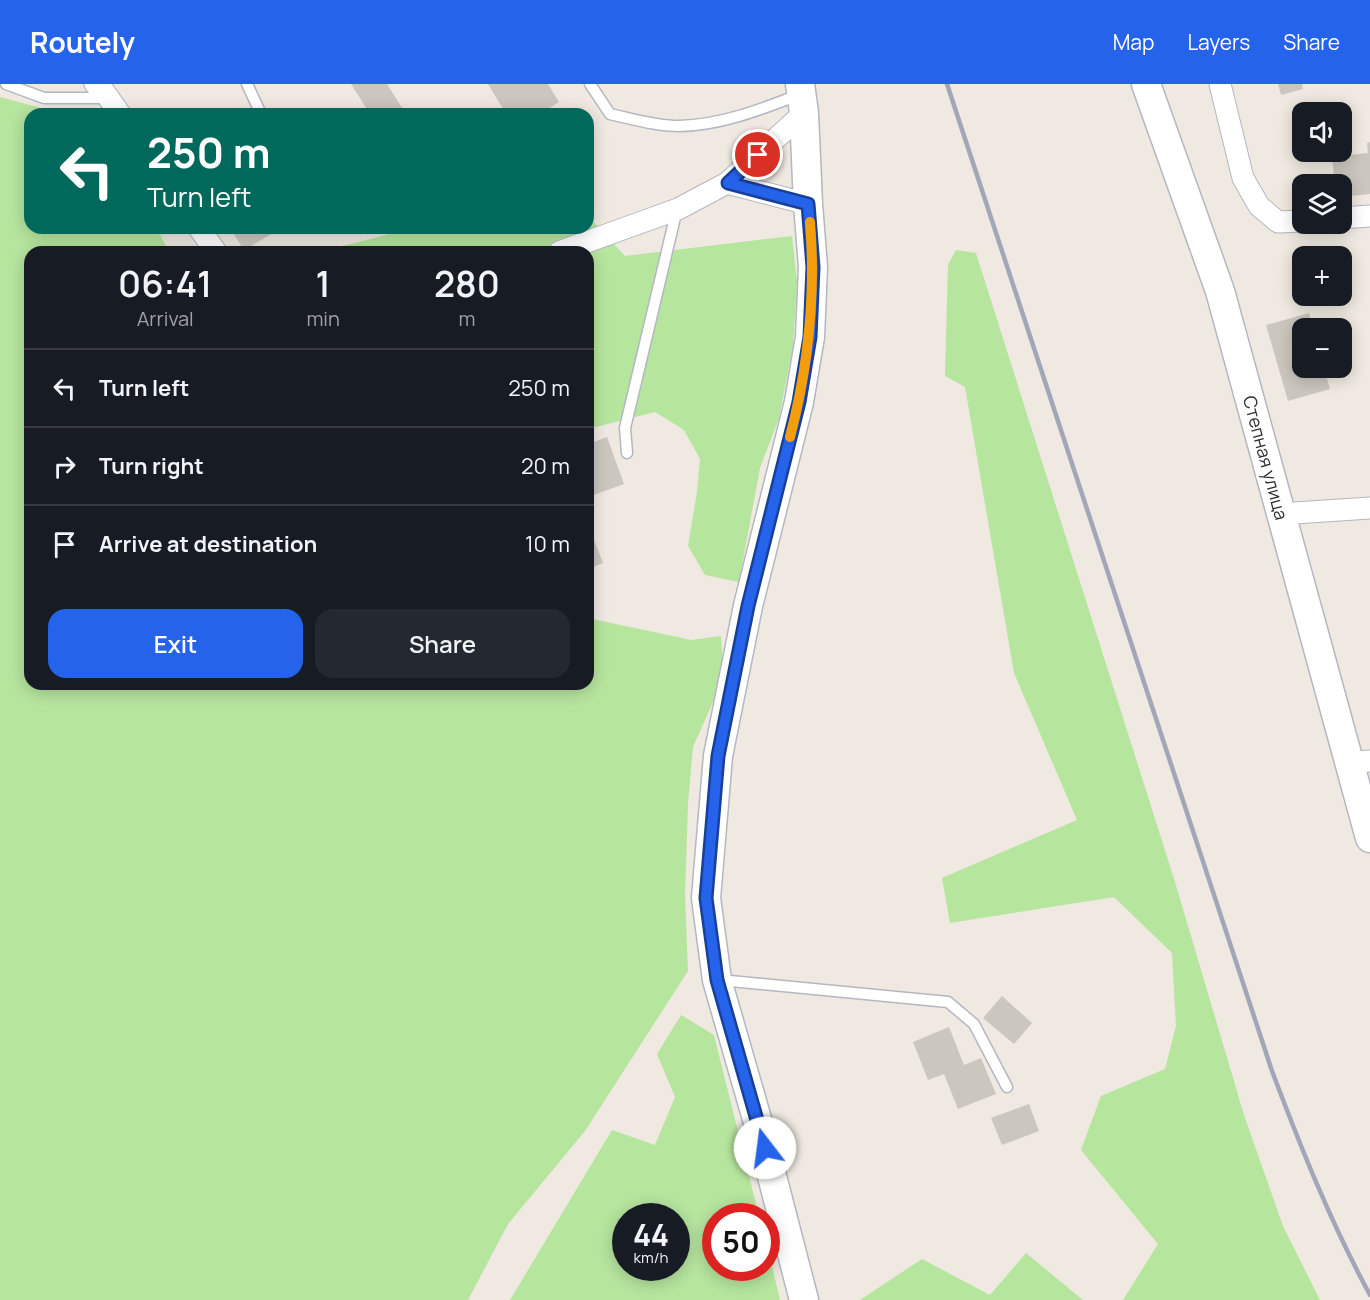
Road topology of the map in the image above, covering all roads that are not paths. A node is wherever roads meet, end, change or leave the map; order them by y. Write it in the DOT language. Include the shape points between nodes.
graph roads {
  1 [pos="6,84"];
  2 [pos="247,84"];
  3 [pos="590,84"];
  4 [pos="1146,84"];
  5 [pos="1220,84"];
  6 [pos="802,97"];
  7 [pos="108,99"];
  8 [pos="258,108"];
  9 [pos="728,183"];
  10 [pos="808,204"];
  11 [pos="678,209"];
  12 [pos="1370,216"];
  13 [pos="1352,217"];
  14 [pos="1292,221"];
  15 [pos="576,246"];
  16 [pos="627,453"];
  17 [pos="1370,507"];
  18 [pos="1280,514"];
  19 [pos="1359,762"];
  20 [pos="1370,838"];
  21 [pos="717,980"];
  22 [pos="1006,1087"];
  23 [pos="804,1300"];
  1 -- 7 [label="lane" via="44,98"];
  2 -- 8 [label="lane"];
  3 -- 6 [label="lane" via="610,114 679,126 713,122"];
  4 -- 18 [label="main road, Степная улица" via="1220,291"];
  5 -- 14 [label="street" via="1243,178 1259,206 1278,222"];
  6 -- 9 [label="street"];
  6 -- 10 [label="main road"];
  9 -- 10 [label="street"];
  9 -- 11 [label="street"];
  10 -- 21 [label="main road" via="813,267 810,337 799,402 748,606 718,756 706,898"];
  11 -- 15 [label="street"];
  11 -- 16 [label="lane" via="625,428"];
  12 -- 13 [label="street"];
  17 -- 18 [label="street"];
  18 -- 19 [label="main road, Степная улица"];
  19 -- 20 [label="main road, Степная улица"];
  21 -- 22 [label="lane" via="948,1002 974,1024"];
  21 -- 23 [label="main road"];
}
